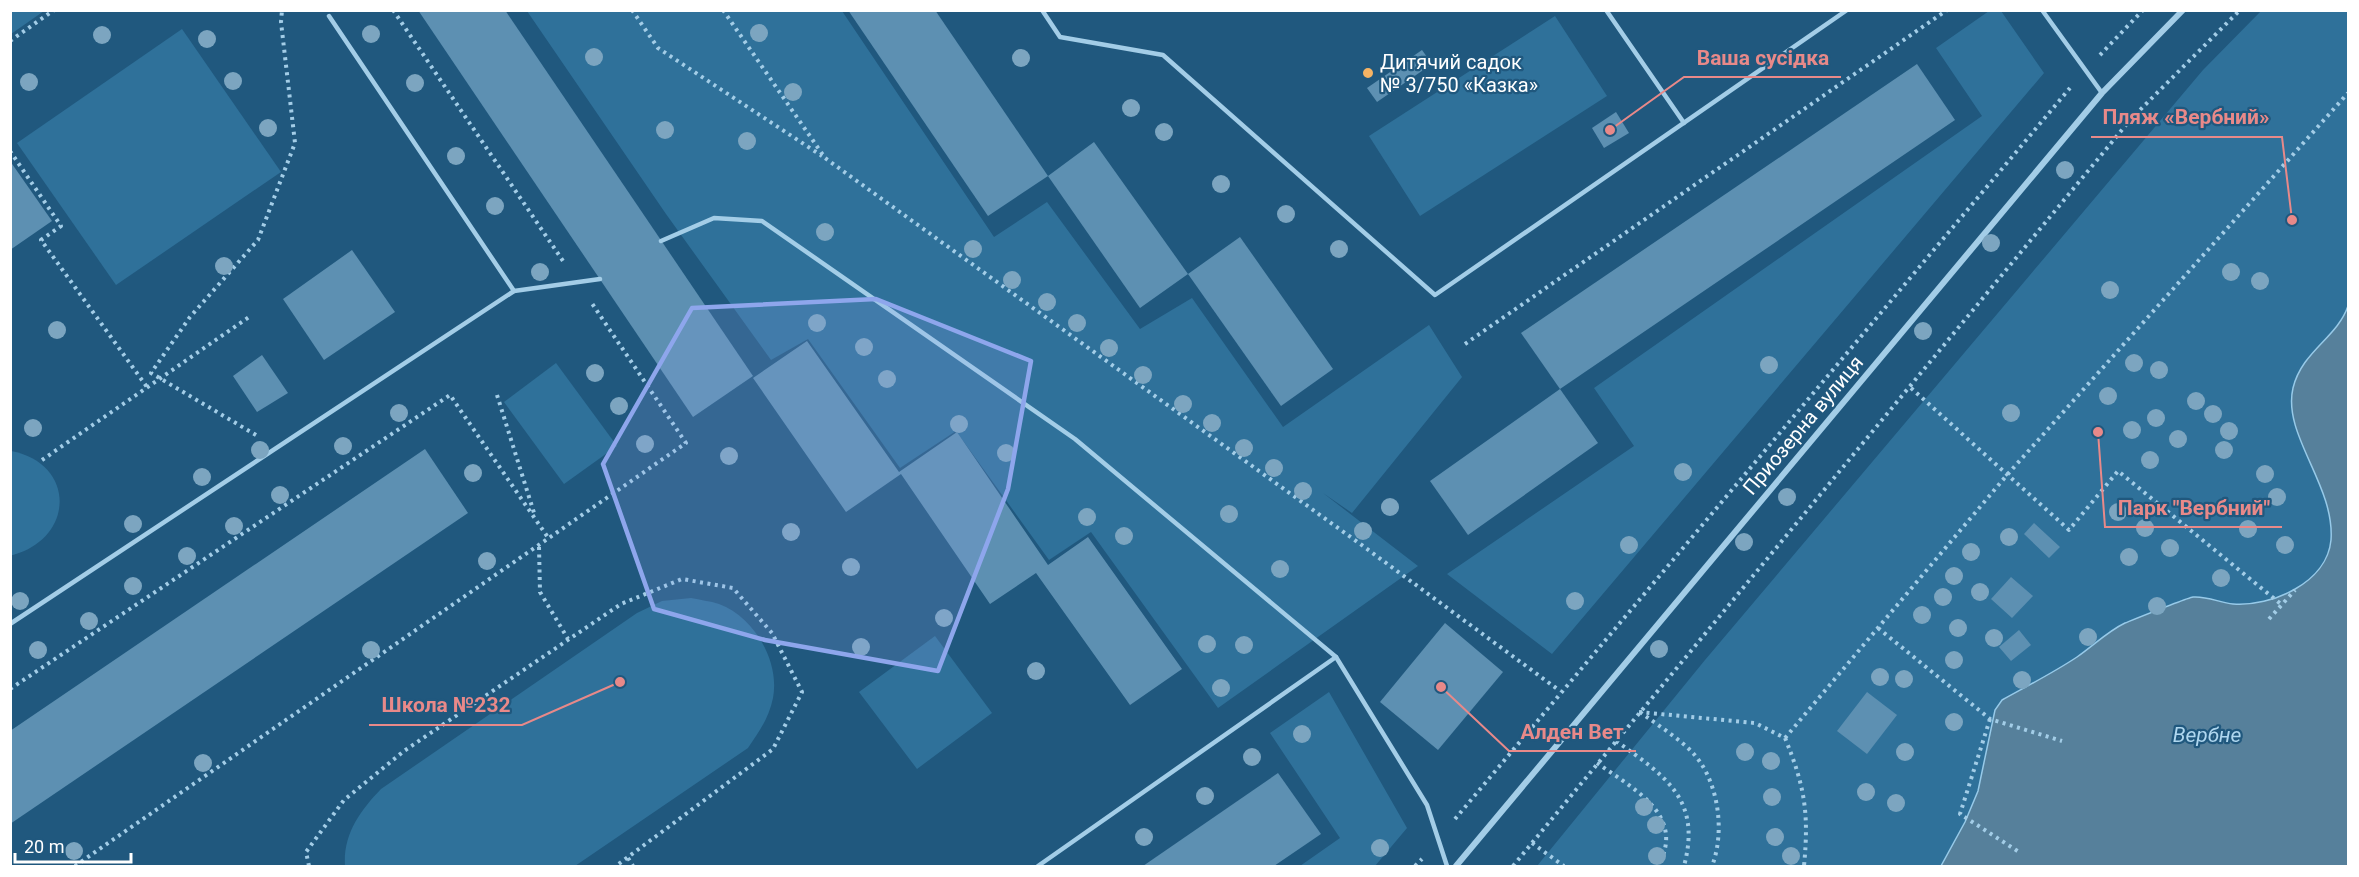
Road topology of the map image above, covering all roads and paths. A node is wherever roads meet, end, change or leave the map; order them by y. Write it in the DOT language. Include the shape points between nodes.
graph roads {
  1 [pos="54,10"];
  2 [pos="282,10"];
  3 [pos="393,10"];
  4 [pos="632,10"];
  5 [pos="723,10"];
  6 [pos="1042,10"];
  7 [pos="1606,10"];
  8 [pos="1847,10"];
  9 [pos="1947,10"];
  10 [pos="2042,10"];
  11 [pos="2143,10"];
  12 [pos="2183,10"];
  13 [pos="2240,10"];
  14 [pos="329,16"];
  15 [pos="10,41"];
  16 [pos="2085,70"];
  17 [pos="2102,93"];
  18 [pos="2349,93"];
  19 [pos="1684,123"];
  20 [pos="10,151"];
  21 [pos="825,158"];
  22 [pos="661,241"];
  23 [pos="600,279"];
  24 [pos="577,282"];
  25 [pos="514,291"];
  26 [pos="249,317"];
  27 [pos="1465,344"];
  28 [pos="160,378"];
  29 [pos="147,387"];
  30 [pos="1911,388"];
  31 [pos="497,395"];
  32 [pos="276,447"];
  33 [pos="42,460"];
  34 [pos="2007,475"];
  35 [pos="536,519"];
  36 [pos="549,539"];
  37 [pos="539,546"];
  38 [pos="2295,590"];
  39 [pos="2282,605"];
  40 [pos="2269,620"];
  41 [pos="10,624"];
  42 [pos="1878,628"];
  43 [pos="568,639"];
  44 [pos="1336,657"];
  45 [pos="10,689"];
  46 [pos="1560,691"];
  47 [pos="1639,712"];
  48 [pos="1990,719"];
  49 [pos="1785,738"];
  50 [pos="1616,741"];
  51 [pos="2062,741"];
  52 [pos="1597,763"];
  53 [pos="1438,839"];
  54 [pos="1532,843"];
  55 [pos="2019,852"];
  56 [pos="628,858"];
  57 [pos="75,867"];
  58 [pos="309,867"];
  59 [pos="616,867"];
  60 [pos="633,867"];
  61 [pos="1038,867"];
  62 [pos="1416,867"];
  63 [pos="1447,867"];
  64 [pos="1456,867"];
  65 [pos="1513,867"];
  66 [pos="1564,867"];
  67 [pos="1658,867"];
  68 [pos="1684,867"];
  69 [pos="1712,867"];
  70 [pos="1803,867"];
  1 -- 15 [label="path"];
  2 -- 28 [label="path" via="280,22 295,143 258,240 190,317 151,373"];
  3 -- 24 [label="path"];
  4 -- 21 [label="path" via="658,48"];
  5 -- 21 [label="path"];
  6 -- 19 [label="lane" via="1060,37 1163,55 1435,295"];
  7 -- 19 [label="lane"];
  8 -- 19 [label="lane"];
  9 -- 27 [label="path"];
  10 -- 16 [label="lane"];
  11 -- 16 [label="path"];
  12 -- 17 [label="street, Приозерна вулиця"];
  13 -- 30 [label="path" via="2131,119"];
  14 -- 25 [label="lane"];
  16 -- 17 [label="lane"];
  16 -- 46 [label="path"];
  17 -- 64 [label="street, Приозерна вулиця"];
  18 -- 34 [label="path"];
  20 -- 29 [label="path" via="61,226 41,240"];
  21 -- 46 [label="path"];
  22 -- 44 [label="lane" via="714,218 762,221 1075,439"];
  23 -- 24 [label="lane"];
  24 -- 25 [label="lane"];
  24 -- 36 [label="path" via="686,443"];
  25 -- 32 [label="lane"];
  26 -- 28 [label="path"];
  28 -- 29 [label="path"];
  28 -- 32 [label="path"];
  29 -- 33 [label="path"];
  30 -- 34 [label="path"];
  30 -- 47 [label="path"];
  31 -- 35 [label="path"];
  32 -- 41 [label="lane"];
  34 -- 39 [label="path" via="2069,530 2118,471"];
  34 -- 42 [label="path"];
  35 -- 36 [label="path"];
  35 -- 45 [label="path" via="450,395"];
  36 -- 37 [label="path"];
  37 -- 43 [label="path" via="540,592"];
  37 -- 57 [label="path"];
  38 -- 39 [label="path"];
  39 -- 40 [label="path"];
  42 -- 48 [label="path"];
  42 -- 49 [label="path"];
  43 -- 56 [label="path" via="621,603 682,579 733,588 772,633 802,692 773,749"];
  43 -- 58 [label="path" via="404,751 344,800 306,852"];
  44 -- 53 [label="lane" via="1427,805"];
  44 -- 61 [label="lane"];
  46 -- 53 [label="path"];
  47 -- 49 [label="path" via="1755,723"];
  47 -- 50 [label="path"];
  47 -- 69 [label="path" via="1690,750 1706,773 1716,800 1720,829"];
  48 -- 51 [label="path"];
  48 -- 55 [label="path" via="1960,814"];
  49 -- 70 [label="path" via="1802,779 1808,823"];
  50 -- 52 [label="path"];
  50 -- 68 [label="path" via="1663,774 1679,794 1688,818 1690,844"];
  52 -- 54 [label="path"];
  52 -- 67 [label="path" via="1652,802 1661,816 1666,849"];
  53 -- 62 [label="path"];
  53 -- 63 [label="lane"];
  54 -- 65 [label="path"];
  54 -- 66 [label="path"];
  56 -- 59 [label="path"];
  56 -- 60 [label="path"];
}
